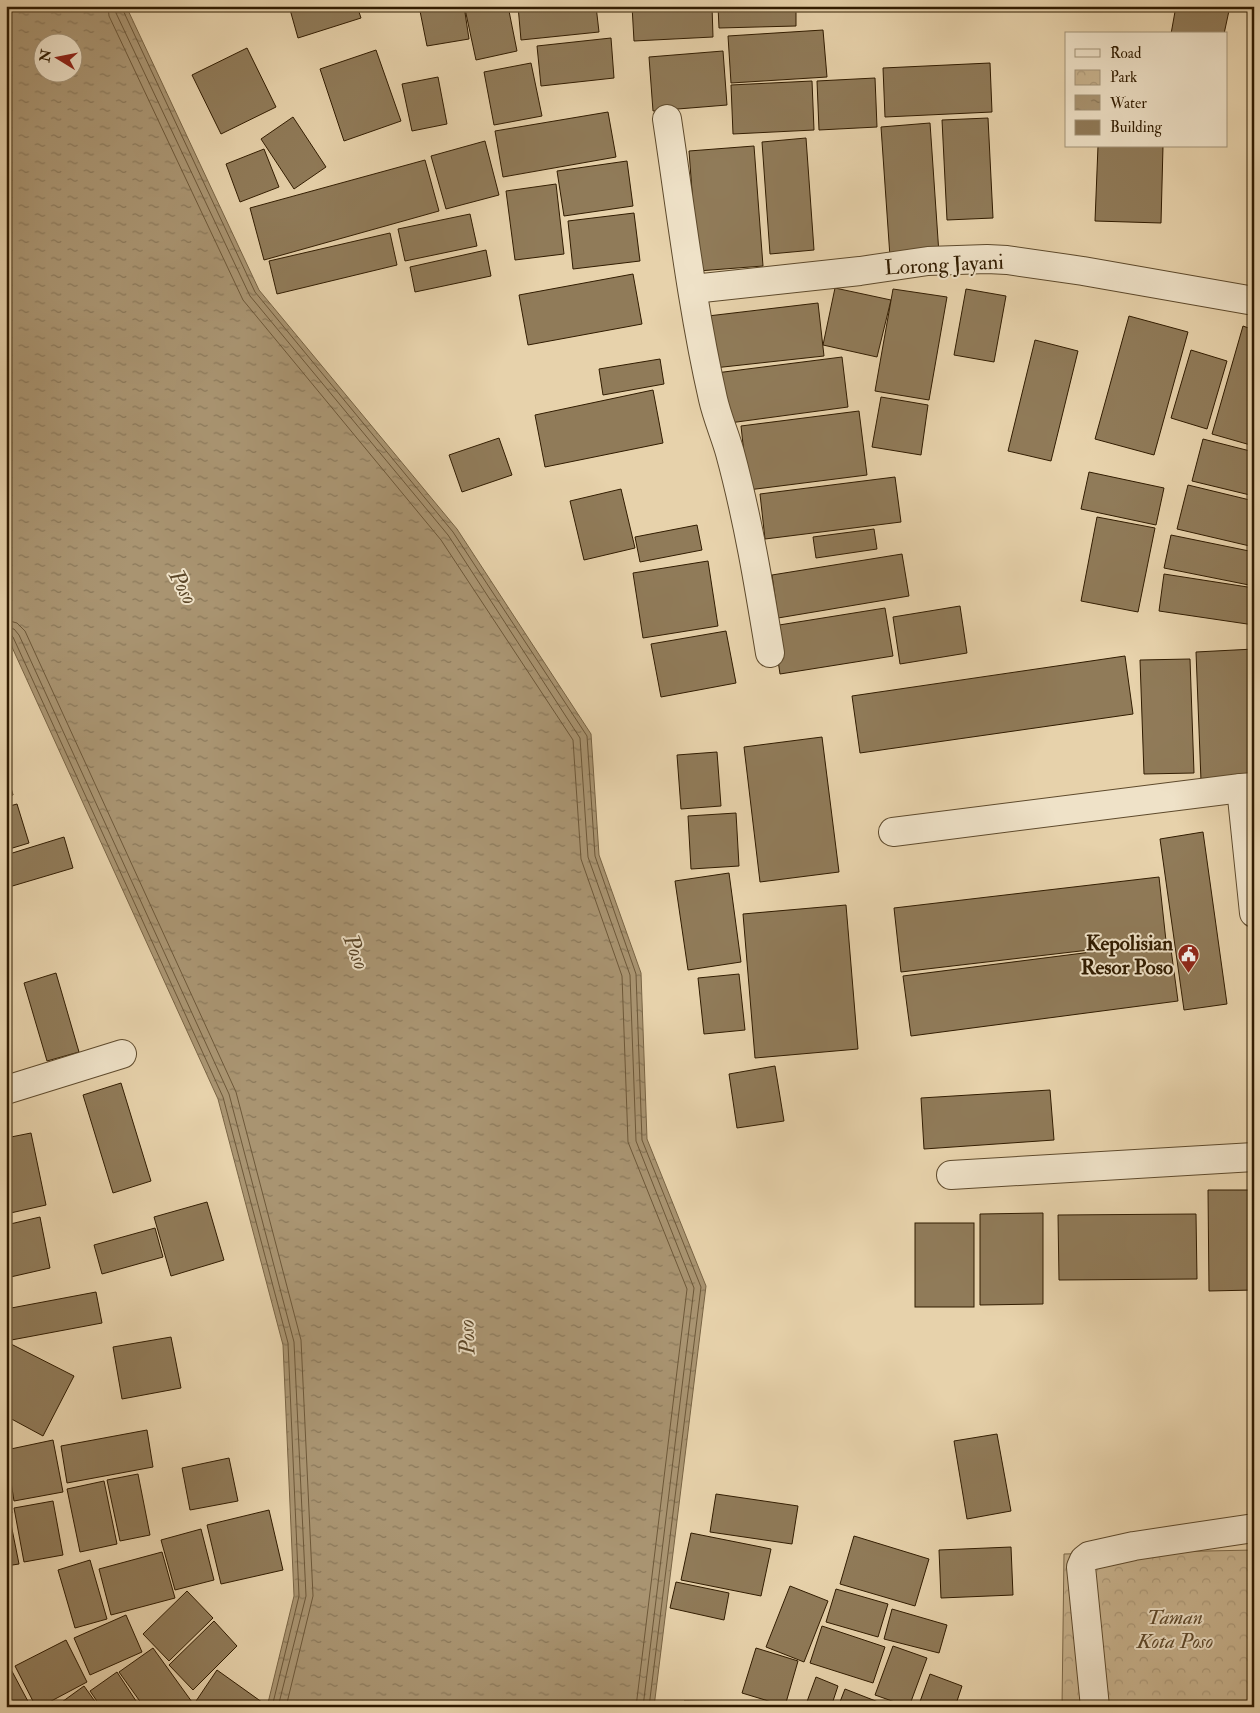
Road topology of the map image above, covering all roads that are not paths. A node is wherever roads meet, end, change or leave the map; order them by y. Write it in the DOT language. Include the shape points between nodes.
graph roads {
  1 [pos="667,120"];
  2 [pos="693,289"];
  3 [pos="1254,301"];
  4 [pos="770,653"];
  5 [pos="1247,787"];
  6 [pos="893,832"];
  7 [pos="1254,913"];
  8 [pos="122,1054"];
  9 [pos="6,1090"];
  10 [pos="1254,1157"];
  11 [pos="951,1175"];
  12 [pos="1254,1528"];
  13 [pos="1095,1707"];
  1 -- 2 [label="street"];
  2 -- 3 [label="street, Lorong Jayani" via="928,261 987,259 1083,271"];
  2 -- 4 [label="street" via="713,399 744,509"];
  5 -- 6 [label="street"];
  5 -- 7 [label="street"];
  8 -- 9 [label="street"];
  10 -- 11 [label="street"];
  12 -- 13 [label="street" via="1134,1546 1088,1556 1084,1560 1082,1583"];
}
